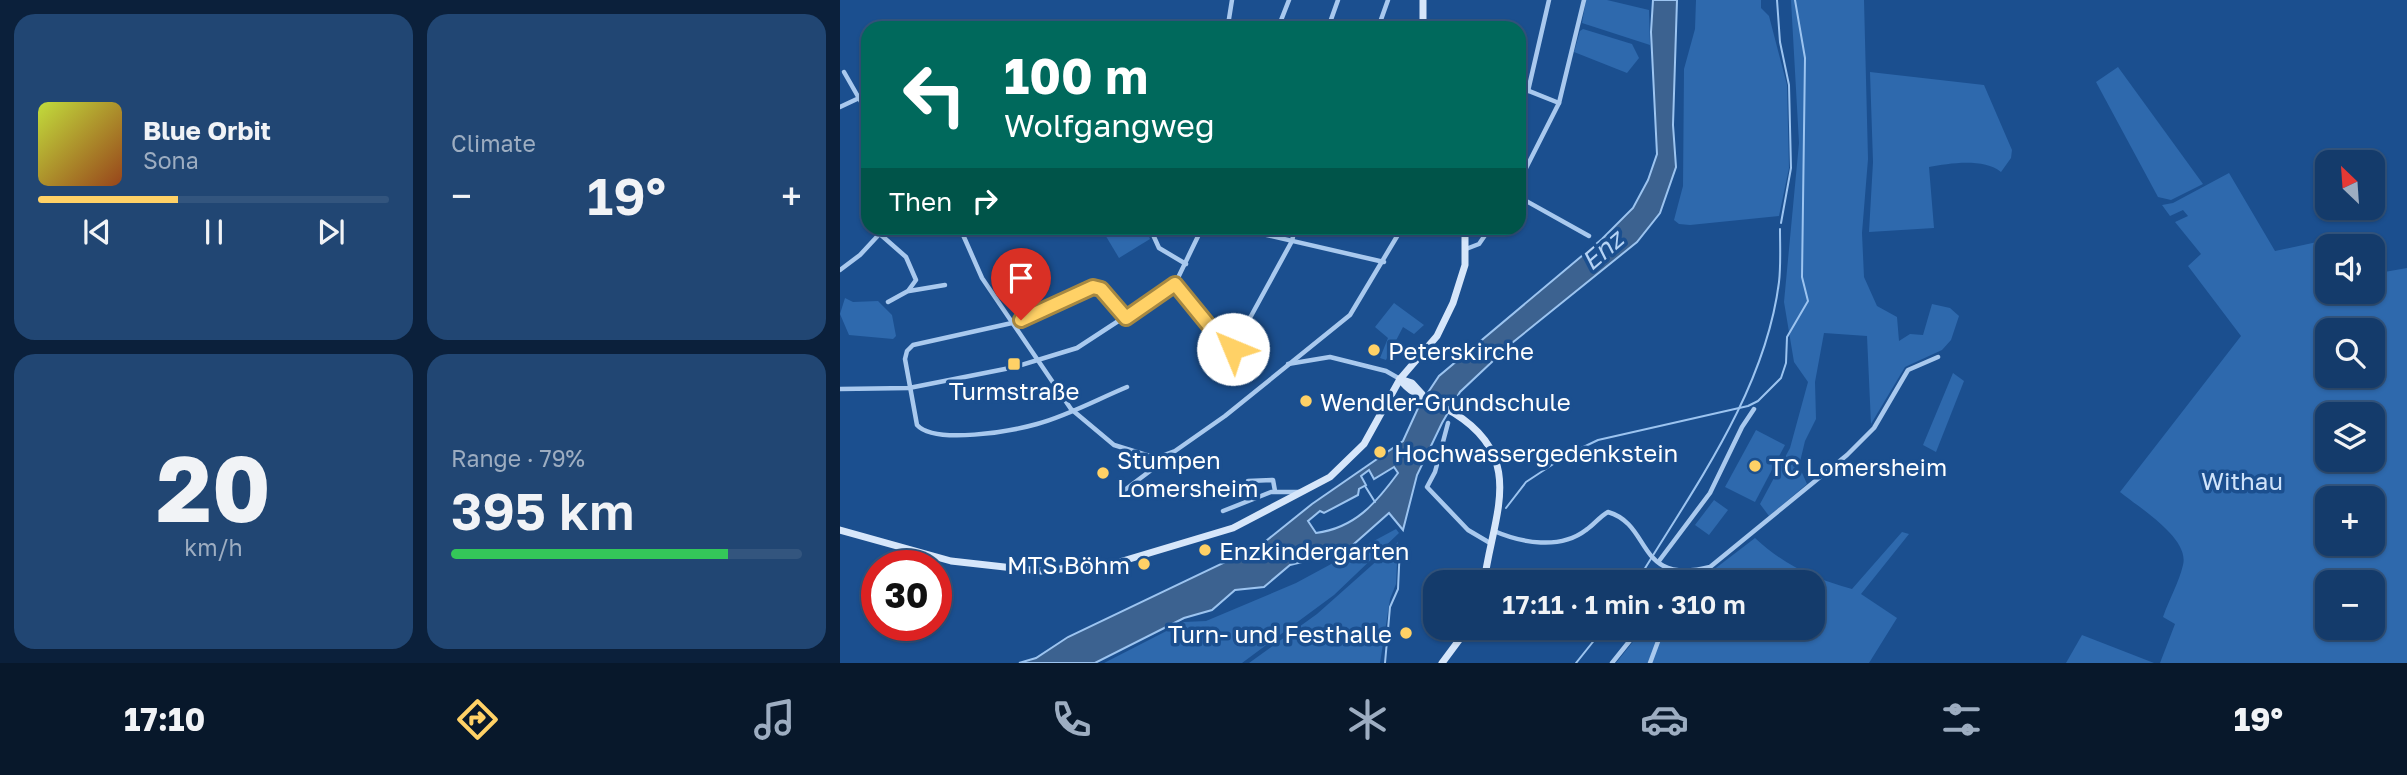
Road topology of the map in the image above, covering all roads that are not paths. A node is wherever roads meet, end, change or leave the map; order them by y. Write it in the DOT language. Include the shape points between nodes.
graph roads {
  1 [pos="1232,0"];
  2 [pos="1289,0"];
  3 [pos="1338,0"];
  4 [pos="1388,0"];
  5 [pos="1423,0"];
  6 [pos="1549,0"];
  7 [pos="1584,0"];
  8 [pos="1226,21"];
  9 [pos="1281,21"];
  10 [pos="1330,21"];
  11 [pos="1380,21"];
  12 [pos="1423,21"];
  13 [pos="844,72"];
  14 [pos="1528,91"];
  15 [pos="858,99"];
  16 [pos="1559,103"];
  17 [pos="861,104"];
  18 [pos="840,107"];
  19 [pos="1526,168"];
  20 [pos="1526,201"];
  21 [pos="881,235"];
  22 [pos="963,235"];
  23 [pos="1153,235"];
  24 [pos="1199,235"];
  25 [pos="1266,235"];
  26 [pos="1293,235"];
  27 [pos="1398,235"];
  28 [pos="1465,235"];
  29 [pos="1485,235"];
  30 [pos="1589,236"];
  31 [pos="1292,241"];
  32 [pos="1466,249"];
  33 [pos="1384,262"];
  34 [pos="1186,264"];
  35 [pos="840,270"];
  36 [pos="1175,284"];
  37 [pos="945,285"];
  38 [pos="908,291"];
  39 [pos="888,302"];
  40 [pos="1126,318"];
  41 [pos="1012,323"];
  42 [pos="1938,357"];
  43 [pos="1037,362"];
  44 [pos="1287,364"];
  45 [pos="1400,379"];
  46 [pos="1127,387"];
  47 [pos="909,388"];
  48 [pos="840,389"];
  49 [pos="1071,409"];
  50 [pos="1754,409"];
  51 [pos="1448,423"];
  52 [pos="1156,458"];
  53 [pos="1248,481"];
  54 [pos="1275,491"];
  55 [pos="1122,492"];
  56 [pos="1303,492"];
  57 [pos="1223,511"];
  58 [pos="840,530"];
  59 [pos="1494,531"];
  60 [pos="1490,543"];
  61 [pos="1657,560"];
  62 [pos="1485,570"];
  63 [pos="1671,570"];
  64 [pos="1697,570"];
  65 [pos="1459,640"];
  66 [pos="1630,640"];
  67 [pos="1659,640"];
  68 [pos="1442,663"];
  69 [pos="1612,663"];
  70 [pos="1650,663"];
  1 -- 8 [label="street"];
  2 -- 9 [label="street"];
  3 -- 10 [label="street"];
  4 -- 11 [label="street"];
  5 -- 12 [label="street"];
  6 -- 14 [label="street"];
  7 -- 16 [label="street"];
  13 -- 15 [label="street"];
  14 -- 16 [label="street"];
  15 -- 17 [label="street"];
  15 -- 18 [label="street"];
  16 -- 19 [label="street"];
  20 -- 30 [label="street"];
  21 -- 35 [label="street"];
  21 -- 38 [label="street" via="906,257 912,269 916,280"];
  22 -- 41 [label="street" via="974,264"];
  23 -- 34 [label="street" via="1159,248"];
  24 -- 34 [label="street"];
  25 -- 31 [label="street"];
  26 -- 31 [label="street"];
  27 -- 33 [label="street"];
  28 -- 32 [label="street"];
  29 -- 32 [label="street" via="1479,244"];
  31 -- 33 [label="street"];
  31 -- 36 [label="street" via="1233,349 1228,349"];
  32 -- 45 [label="street" via="1460,287 1437,337"];
  33 -- 44 [label="street" via="1350,315"];
  34 -- 36 [label="street"];
  36 -- 40 [label="street"];
  37 -- 38 [label="street"];
  38 -- 39 [label="street"];
  40 -- 41 [label="street" via="1101,289 1093,287"];
  40 -- 43 [label="street" via="1077,348"];
  41 -- 43 [label="street"];
  41 -- 47 [label="street" via="913,345 905,359"];
  42 -- 64 [label="street" via="1908,370 1874,428 1847,456 1710,567"];
  43 -- 47 [label="street"];
  43 -- 49 [label="street"];
  44 -- 45 [label="street" via="1330,356"];
  44 -- 52 [label="street" via="1213,425"];
  45 -- 56 [label="street" via="1380,421 1357,453"];
  45 -- 59 [label="street" via="1457,415 1480,436 1499,470 1501,498"];
  46 -- 49 [label="street"];
  47 -- 48 [label="street"];
  47 -- 49 [label="street" via="917,425 929,433 1012,429 1039,424"];
  49 -- 52 [label="street" via="1114,445"];
  50 -- 61 [label="street" via="1710,492"];
  51 -- 60 [label="street" via="1427,487 1468,530"];
  52 -- 55 [label="street" via="1154,468"];
  53 -- 54 [label="street" via="1273,480"];
  54 -- 56 [label="street"];
  54 -- 57 [label="street"];
  56 -- 58 [label="street" via="1233,528 1116,563 1066,570 972,565"];
  59 -- 60 [label="street"];
  59 -- 61 [label="street" via="1527,541 1556,542 1577,536 1608,512 1622,520"];
  60 -- 62 [label="street"];
  61 -- 63 [label="street"];
  65 -- 68 [label="street"];
  66 -- 69 [label="street"];
  67 -- 70 [label="street"];
}
